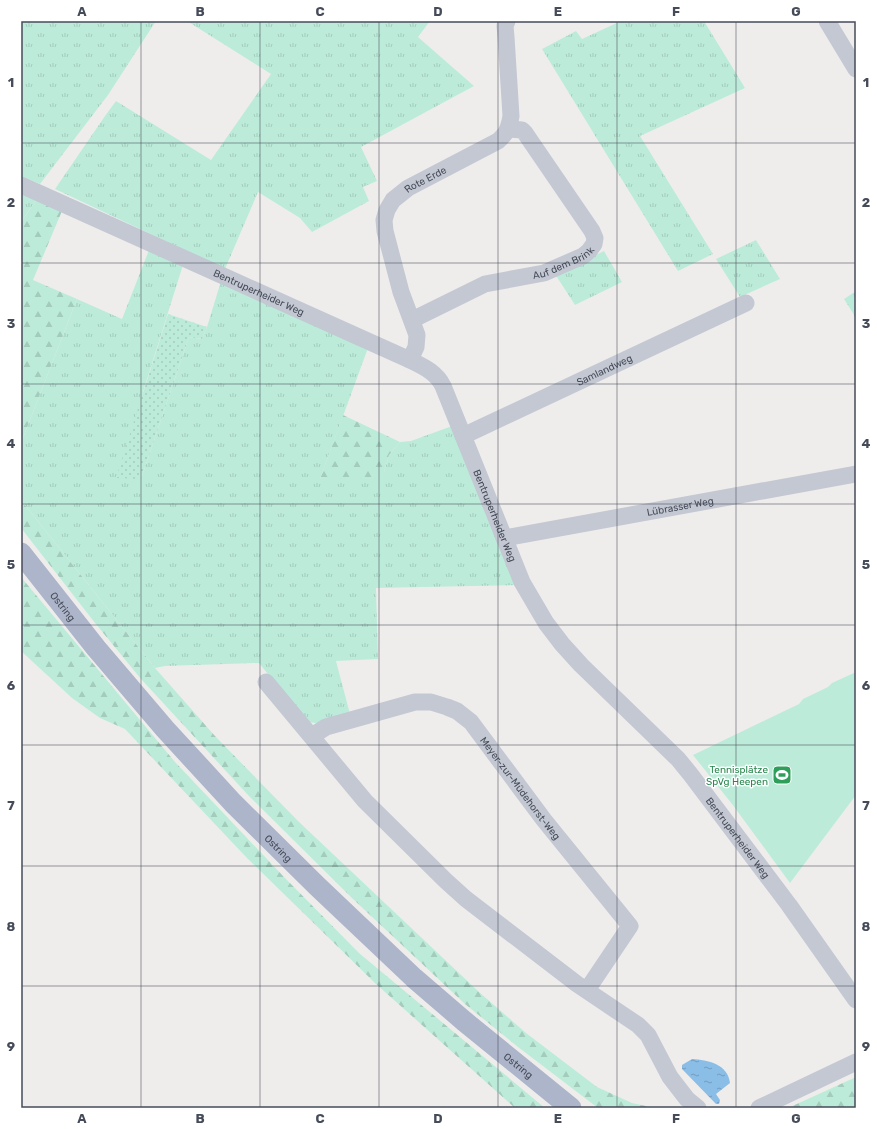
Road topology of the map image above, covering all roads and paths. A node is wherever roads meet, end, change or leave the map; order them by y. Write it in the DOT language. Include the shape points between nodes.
graph roads {
  1 [pos="507,21"];
  2 [pos="827,21"];
  3 [pos="856,69"];
  4 [pos="509,129"];
  5 [pos="21,185"];
  6 [pos="746,303"];
  7 [pos="412,320"];
  8 [pos="410,360"];
  9 [pos="463,436"];
  10 [pos="856,474"];
  11 [pos="504,538"];
  12 [pos="21,553"];
  13 [pos="266,682"];
  14 [pos="312,736"];
  15 [pos="587,990"];
  16 [pos="856,1000"];
  17 [pos="856,1062"];
  18 [pos="571,1108"];
  19 [pos="698,1108"];
  20 [pos="759,1108"];
  1 -- 4 [label="street" via="511,116"];
  2 -- 3 [label="street"];
  4 -- 7 [label="street, Rote Erde" via="498,141 408,188 387,210 384,220 385,231 401,292"];
  4 -- 7 [label="street, Auf dem Brink" via="522,130 525,133 592,231 594,244 583,256 544,273 485,284"];
  5 -- 8 [label="street, Bentruperheider Weg"];
  6 -- 9 [label="street, Samlandweg"];
  7 -- 8 [label="street, Rote Erde" via="417,342"];
  8 -- 9 [label="street, Bentruperheider Weg" via="434,373 439,379"];
  9 -- 11 [label="street, Bentruperheider Weg"];
  10 -- 11 [label="street, Lübrasser Weg"];
  11 -- 16 [label="street, Bentruperheider Weg" via="526,588 551,630 601,685 691,775 789,905"];
  12 -- 18 [label="main road, Ostring" via="101,654 233,803 414,978"];
  13 -- 14 [label="street"];
  14 -- 15 [label="street" via="365,801 446,881 466,899"];
  14 -- 15 [label="street, Meyer-zur-Müdehorst-Weg" via="331,725 415,702 440,704 465,717 630,926"];
  15 -- 19 [label="street" via="638,1025 648,1035 670,1077"];
  17 -- 20 [label="street"];
}
